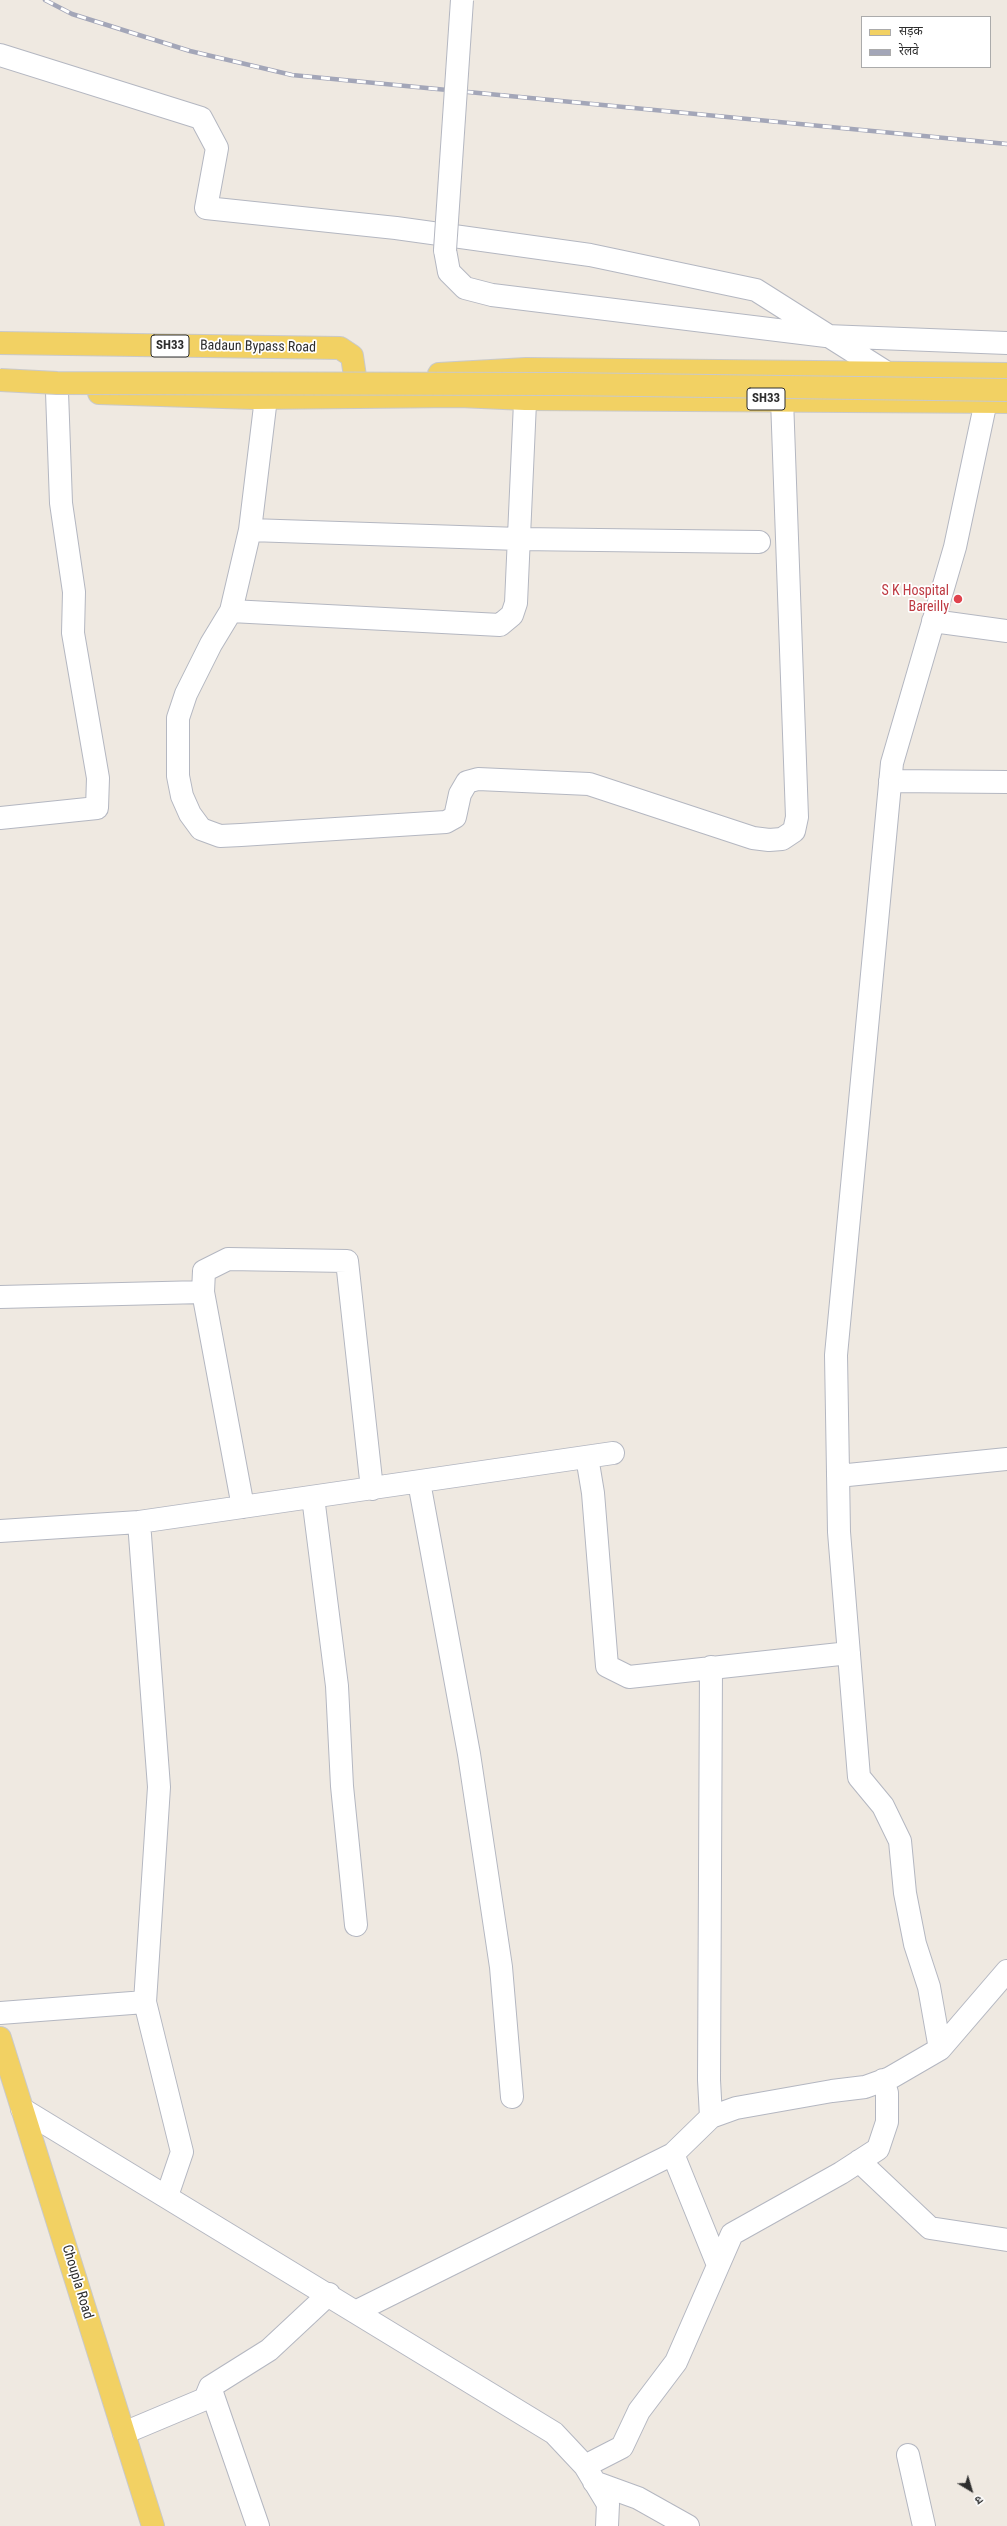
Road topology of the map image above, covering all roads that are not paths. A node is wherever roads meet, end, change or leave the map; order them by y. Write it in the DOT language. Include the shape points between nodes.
graph roads {
  1 [pos="462,0"];
  2 [pos="0,55"];
  3 [pos="826,336"];
  4 [pos="0,343"];
  5 [pos="1007,343"];
  6 [pos="526,369"];
  7 [pos="0,370"];
  8 [pos="884,371"];
  9 [pos="354,373"];
  10 [pos="1007,374"];
  11 [pos="0,380"];
  12 [pos="0,390"];
  13 [pos="1007,390"];
  14 [pos="57,392"];
  15 [pos="358,397"];
  16 [pos="266,398"];
  17 [pos="525,399"];
  18 [pos="782,399"];
  19 [pos="996,402"];
  20 [pos="250,530"];
  21 [pos="519,539"];
  22 [pos="759,542"];
  23 [pos="231,611"];
  24 [pos="933,621"];
  25 [pos="1007,631"];
  26 [pos="890,781"];
  27 [pos="1007,782"];
  28 [pos="0,818"];
  29 [pos="203,1292"];
  30 [pos="0,1297"];
  31 [pos="612,1453"];
  32 [pos="587,1457"];
  33 [pos="1007,1459"];
  34 [pos="838,1476"];
  35 [pos="419,1482"];
  36 [pos="372,1488"];
  37 [pos="313,1497"];
  38 [pos="243,1507"];
  39 [pos="139,1522"];
  40 [pos="0,1531"];
  41 [pos="849,1653"];
  42 [pos="711,1667"];
  43 [pos="356,1925"];
  44 [pos="1007,1970"];
  45 [pos="145,2002"];
  46 [pos="0,2013"];
  47 [pos="0,2038"];
  48 [pos="940,2049"];
  49 [pos="883,2080"];
  50 [pos="512,2097"];
  51 [pos="22,2109"];
  52 [pos="711,2117"];
  53 [pos="673,2154"];
  54 [pos="859,2161"];
  55 [pos="167,2196"];
  56 [pos="1007,2240"];
  57 [pos="718,2265"];
  58 [pos="329,2294"];
  59 [pos="357,2311"];
  60 [pos="210,2387"];
  61 [pos="124,2433"];
  62 [pos="908,2455"];
  63 [pos="590,2474"];
  64 [pos="153,2526"];
  65 [pos="258,2526"];
  66 [pos="607,2526"];
  67 [pos="688,2526"];
  68 [pos="924,2526"];
  1 -- 3 [label="street, bridge" via="445,250 449,272 465,288 492,296"];
  2 -- 3 [label="street" via="201,118 217,148 206,208 396,228 597,256 756,290"];
  3 -- 5 [label="street"];
  3 -- 8 [label="street"];
  4 -- 9 [label="main road, Badaun Bypass Road / SH33" via="340,348 352,356"];
  6 -- 8 [label="main road, SH33"];
  6 -- 9 [label="main road" via="456,374"];
  6 -- 17 [label="street"];
  7 -- 9 [label="main road" via="121,375"];
  8 -- 10 [label="main road, SH33"];
  9 -- 15 [label="main road, Badaun Bypass Road / SH33"];
  11 -- 13 [label="main road, bridge" via="65,383 563,384"];
  12 -- 14 [label="main road"];
  14 -- 16 [label="main road"];
  14 -- 28 [label="street" via="61,502 74,592 73,633 98,778 97,808"];
  15 -- 16 [label="main road"];
  15 -- 17 [label="main road" via="460,396"];
  16 -- 20 [label="street"];
  17 -- 18 [label="main road, SH33"];
  17 -- 21 [label="street"];
  18 -- 19 [label="main road, SH33"];
  18 -- 23 [label="street" via="797,817 794,831 782,839 753,838 589,784 478,779 467,782 460,794 455,817 446,822 220,836 201,829 190,814 182,796 178,776 178,718 186,694"];
  19 -- 24 [label="street"];
  20 -- 21 [label="street"];
  20 -- 23 [label="street"];
  21 -- 22 [label="street"];
  21 -- 23 [label="street" via="516,603 512,615 500,625"];
  24 -- 25 [label="street"];
  24 -- 26 [label="street" via="892,763"];
  26 -- 27 [label="street"];
  26 -- 34 [label="street" via="836,1355"];
  29 -- 30 [label="street"];
  29 -- 36 [label="street" via="204,1271 228,1259 347,1261"];
  29 -- 38 [label="street"];
  31 -- 32 [label="street"];
  32 -- 35 [label="street"];
  32 -- 42 [label="street" via="593,1493 607,1666 629,1676"];
  33 -- 34 [label="street"];
  34 -- 41 [label="street" via="839,1532"];
  35 -- 36 [label="street"];
  35 -- 50 [label="street" via="469,1754 501,1968"];
  36 -- 37 [label="street"];
  37 -- 38 [label="street"];
  37 -- 43 [label="street" via="337,1686 342,1786"];
  38 -- 39 [label="street"];
  39 -- 40 [label="street"];
  39 -- 45 [label="street" via="159,1787"];
  41 -- 42 [label="street"];
  41 -- 48 [label="street" via="859,1776 883,1806 900,1841 905,1893 915,1944 929,1987"];
  42 -- 52 [label="street"];
  44 -- 48 [label="street"];
  45 -- 46 [label="street"];
  45 -- 55 [label="street" via="182,2152"];
  47 -- 51 [label="main road, Choupla Road"];
  48 -- 49 [label="street"];
  49 -- 52 [label="street" via="865,2087 832,2090 736,2108"];
  49 -- 54 [label="street" via="887,2093 886,2122 878,2149"];
  51 -- 55 [label="street"];
  51 -- 61 [label="main road, Choupla Road"];
  52 -- 53 [label="street"];
  53 -- 57 [label="street"];
  53 -- 59 [label="street"];
  54 -- 56 [label="street" via="930,2228"];
  54 -- 57 [label="street" via="732,2234"];
  55 -- 58 [label="street"];
  57 -- 63 [label="street" via="676,2362 639,2411 622,2447"];
  58 -- 59 [label="street"];
  58 -- 60 [label="street" via="269,2350"];
  59 -- 63 [label="street" via="482,2391 554,2432"];
  60 -- 61 [label="street" via="205,2400"];
  60 -- 65 [label="street"];
  61 -- 64 [label="main road, Choupla Road"];
  62 -- 68 [label="street"];
  63 -- 66 [label="street" via="608,2504"];
  63 -- 67 [label="street"];
}
